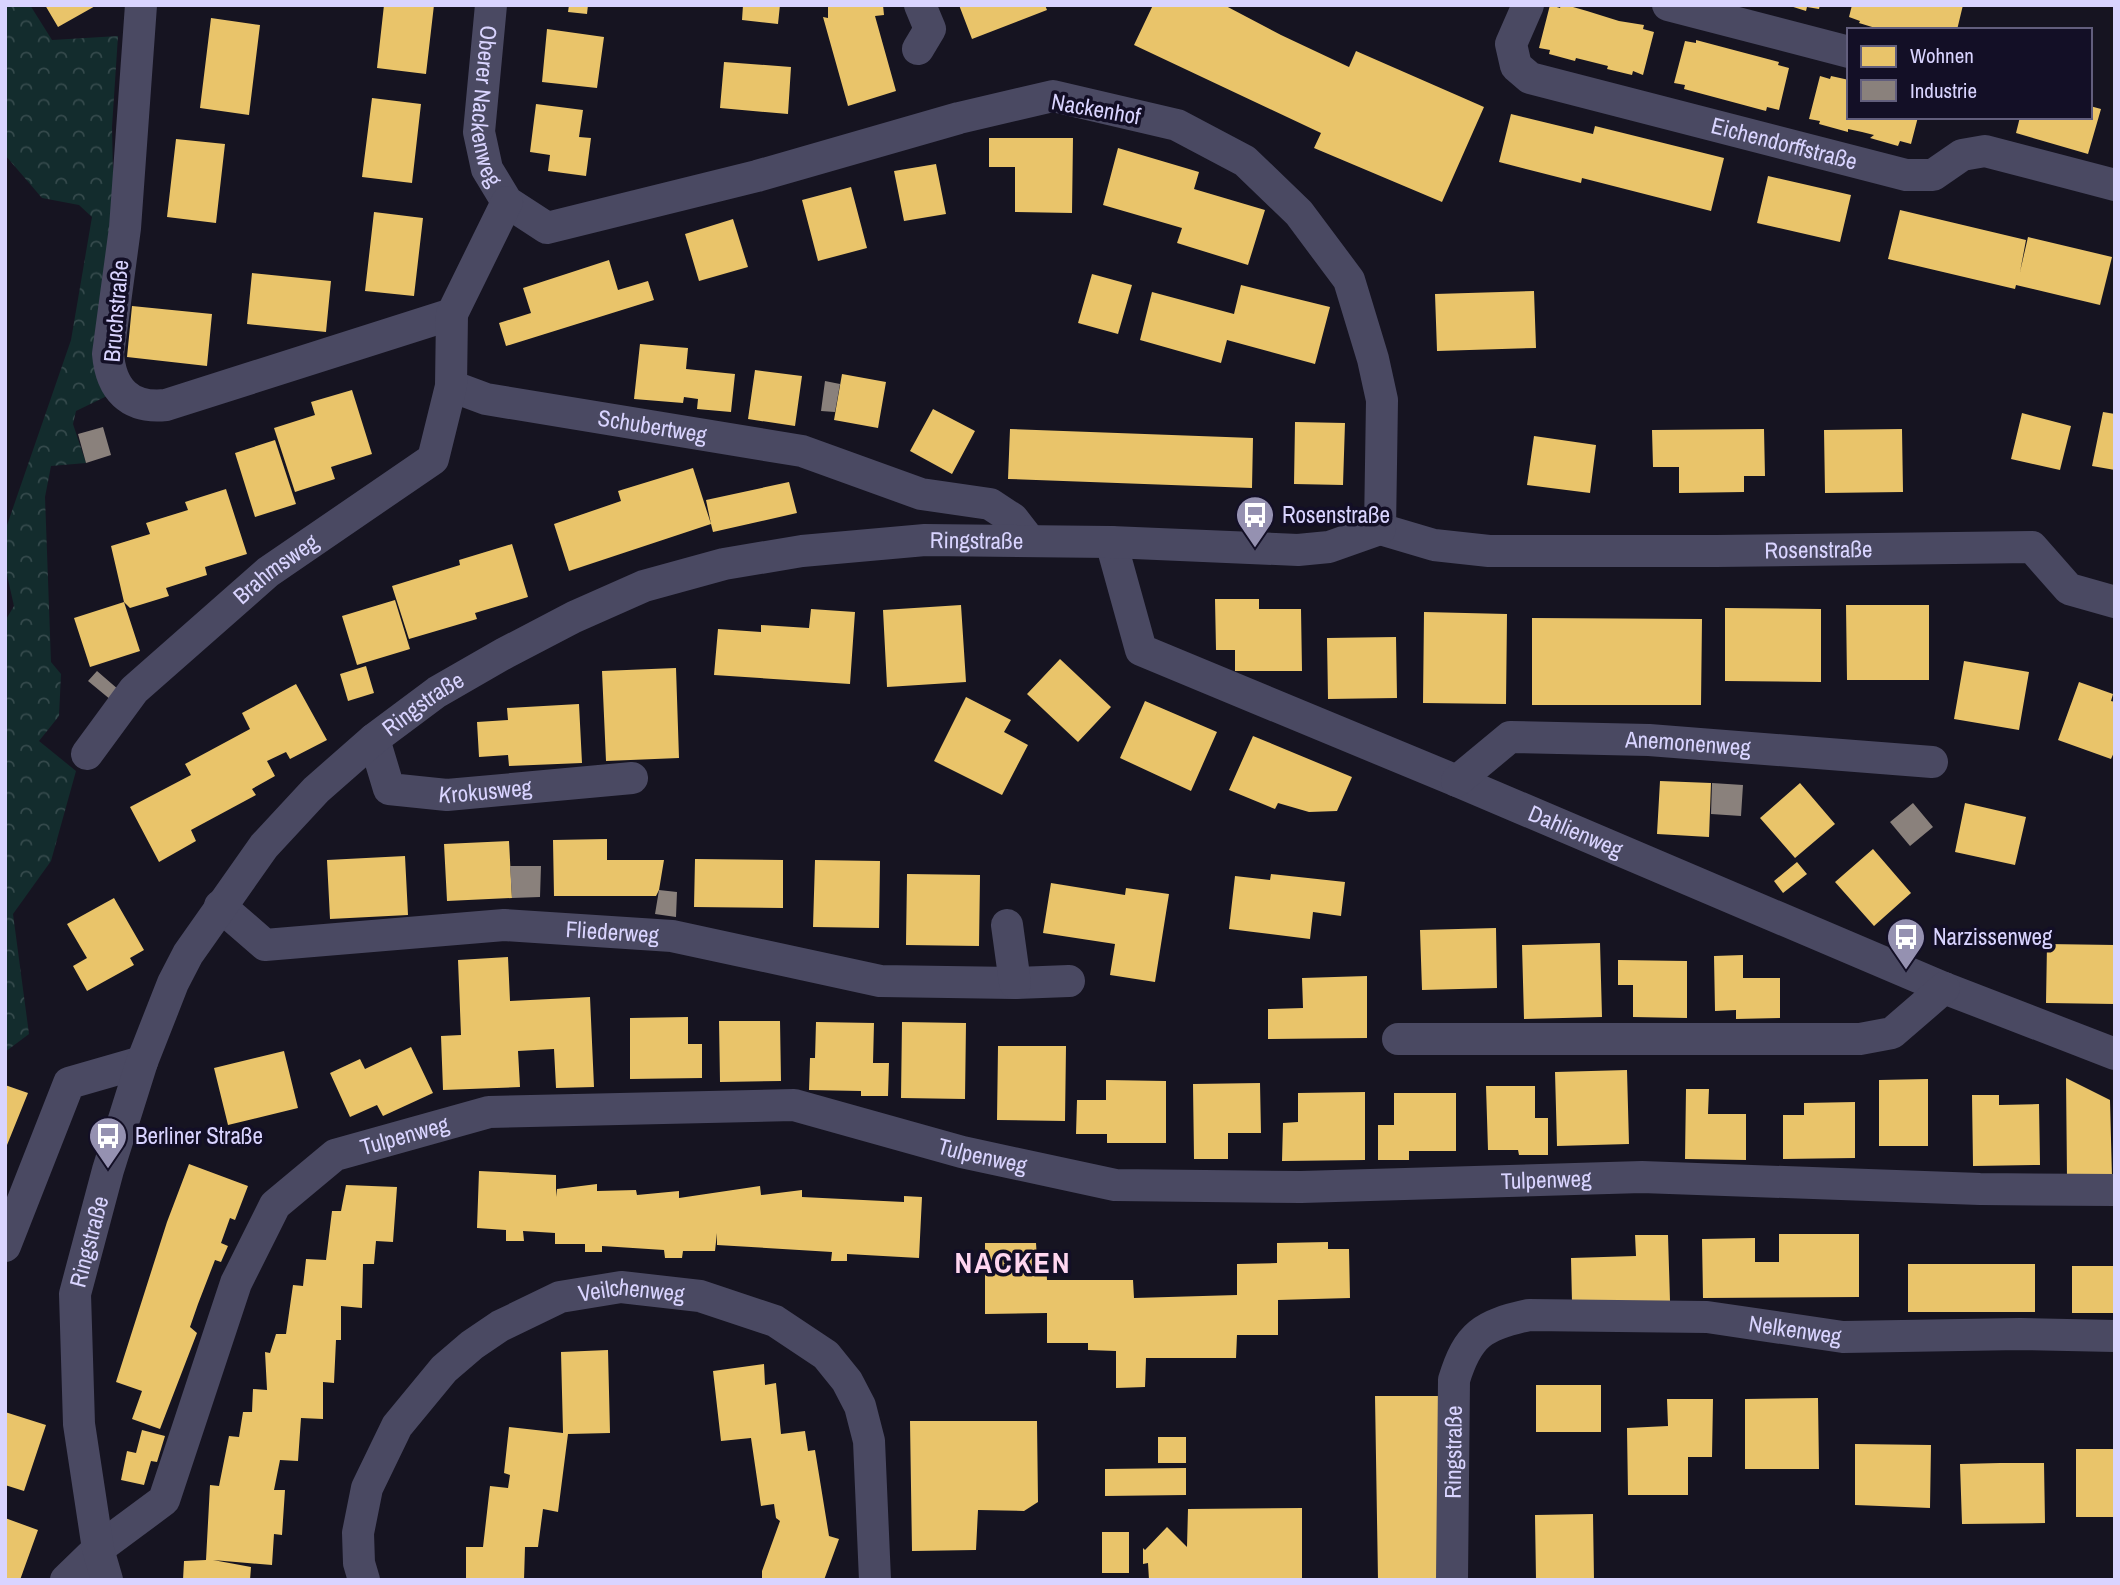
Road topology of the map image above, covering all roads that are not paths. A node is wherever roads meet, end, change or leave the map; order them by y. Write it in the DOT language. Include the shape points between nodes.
graph roads {
  1 [pos="141,5"];
  2 [pos="491,5"];
  3 [pos="920,5"];
  4 [pos="1528,5"];
  5 [pos="1668,5"];
  6 [pos="919,49"];
  7 [pos="1847,51"];
  8 [pos="2115,185"];
  9 [pos="507,202"];
  10 [pos="452,314"];
  11 [pos="451,386"];
  12 [pos="1380,529"];
  13 [pos="1030,541"];
  14 [pos="1111,542"];
  15 [pos="2115,601"];
  16 [pos="374,739"];
  17 [pos="87,754"];
  18 [pos="1932,762"];
  19 [pos="632,778"];
  20 [pos="1457,781"];
  21 [pos="220,906"];
  22 [pos="1007,925"];
  23 [pos="1069,981"];
  24 [pos="1016,983"];
  25 [pos="1944,988"];
  26 [pos="1398,1040"];
  27 [pos="2115,1054"];
  28 [pos="142,1062"];
  29 [pos="2115,1190"];
  30 [pos="5,1246"];
  31 [pos="1479,1333"];
  32 [pos="2115,1336"];
  33 [pos="98,1549"];
  34 [pos="66,1580"];
  35 [pos="107,1580"];
  36 [pos="363,1580"];
  37 [pos="875,1580"];
  38 [pos="1452,1580"];
  1 -- 10 [label="street, Bruchstraße" via="125,228 108,354 110,374 127,396 149,407 166,405"];
  2 -- 9 [label="street, Oberer Nackenweg" via="479,132 487,169"];
  3 -- 6 [label="street" via="930,29"];
  4 -- 8 [label="street, Eichendorffstraße" via="1511,44 1516,66 1530,78 1906,175 1933,175 1962,155 1985,151"];
  5 -- 7 [label="street"];
  9 -- 10 [label="street"];
  9 -- 12 [label="street, Nackenhof" via="547,228 1053,96 1177,125 1245,161 1299,213 1349,281 1382,400"];
  10 -- 11 [label="street"];
  11 -- 13 [label="street, Schubertweg" via="485,399 802,452 921,494 990,504 1013,519"];
  11 -- 17 [label="street, Brahmsweg" via="433,459 268,572 134,690"];
  12 -- 14 [label="street, Ringstraße" via="1329,547 1297,550"];
  12 -- 15 [label="street, Rosenstraße" via="1434,545 1489,551 2032,547 2070,589"];
  13 -- 14 [label="street, Ringstraße"];
  13 -- 16 [label="street, Ringstraße" via="925,540 802,551 723,564 644,586 505,653 437,692"];
  14 -- 20 [label="street, Dahlienweg" via="1141,650"];
  16 -- 19 [label="street, Krokusweg" via="389,789 447,796"];
  16 -- 21 [label="street, Ringstraße" via="316,790 264,846"];
  18 -- 20 [label="street, Anemonenweg" via="1649,740 1510,737"];
  20 -- 25 [label="street, Dahlienweg"];
  21 -- 24 [label="street, Fliederweg" via="265,945 504,925 672,936 880,981"];
  21 -- 28 [label="street, Ringstraße" via="173,983"];
  22 -- 24 [label="street"];
  23 -- 24 [label="street, Fliederweg"];
  25 -- 26 [label="street" via="1892,1033 1860,1040"];
  25 -- 27 [label="street, Dahlienweg"];
  28 -- 30 [label="street" via="69,1083"];
  28 -- 33 [label="street, Ringstraße" via="75,1294 79,1424"];
  29 -- 33 [label="street, Tulpenweg" via="1642,1177 1301,1187 1115,1185 961,1152 794,1105 489,1112 335,1155 275,1205 236,1283 164,1500"];
  31 -- 32 [label="street, Nelkenweg" via="1503,1321 1543,1315 1707,1317 1843,1338"];
  31 -- 38 [label="street, Ringstraße" via="1462,1354 1454,1380"];
  33 -- 34 [label="street, Tulpenweg"];
  33 -- 35 [label="street, Ringstraße"];
  36 -- 37 [label="street, Veilchenweg" via="358,1533 367,1488 397,1426 444,1369 500,1326 560,1297 621,1287 700,1296 775,1321 826,1355 860,1406 869,1441"];
}
